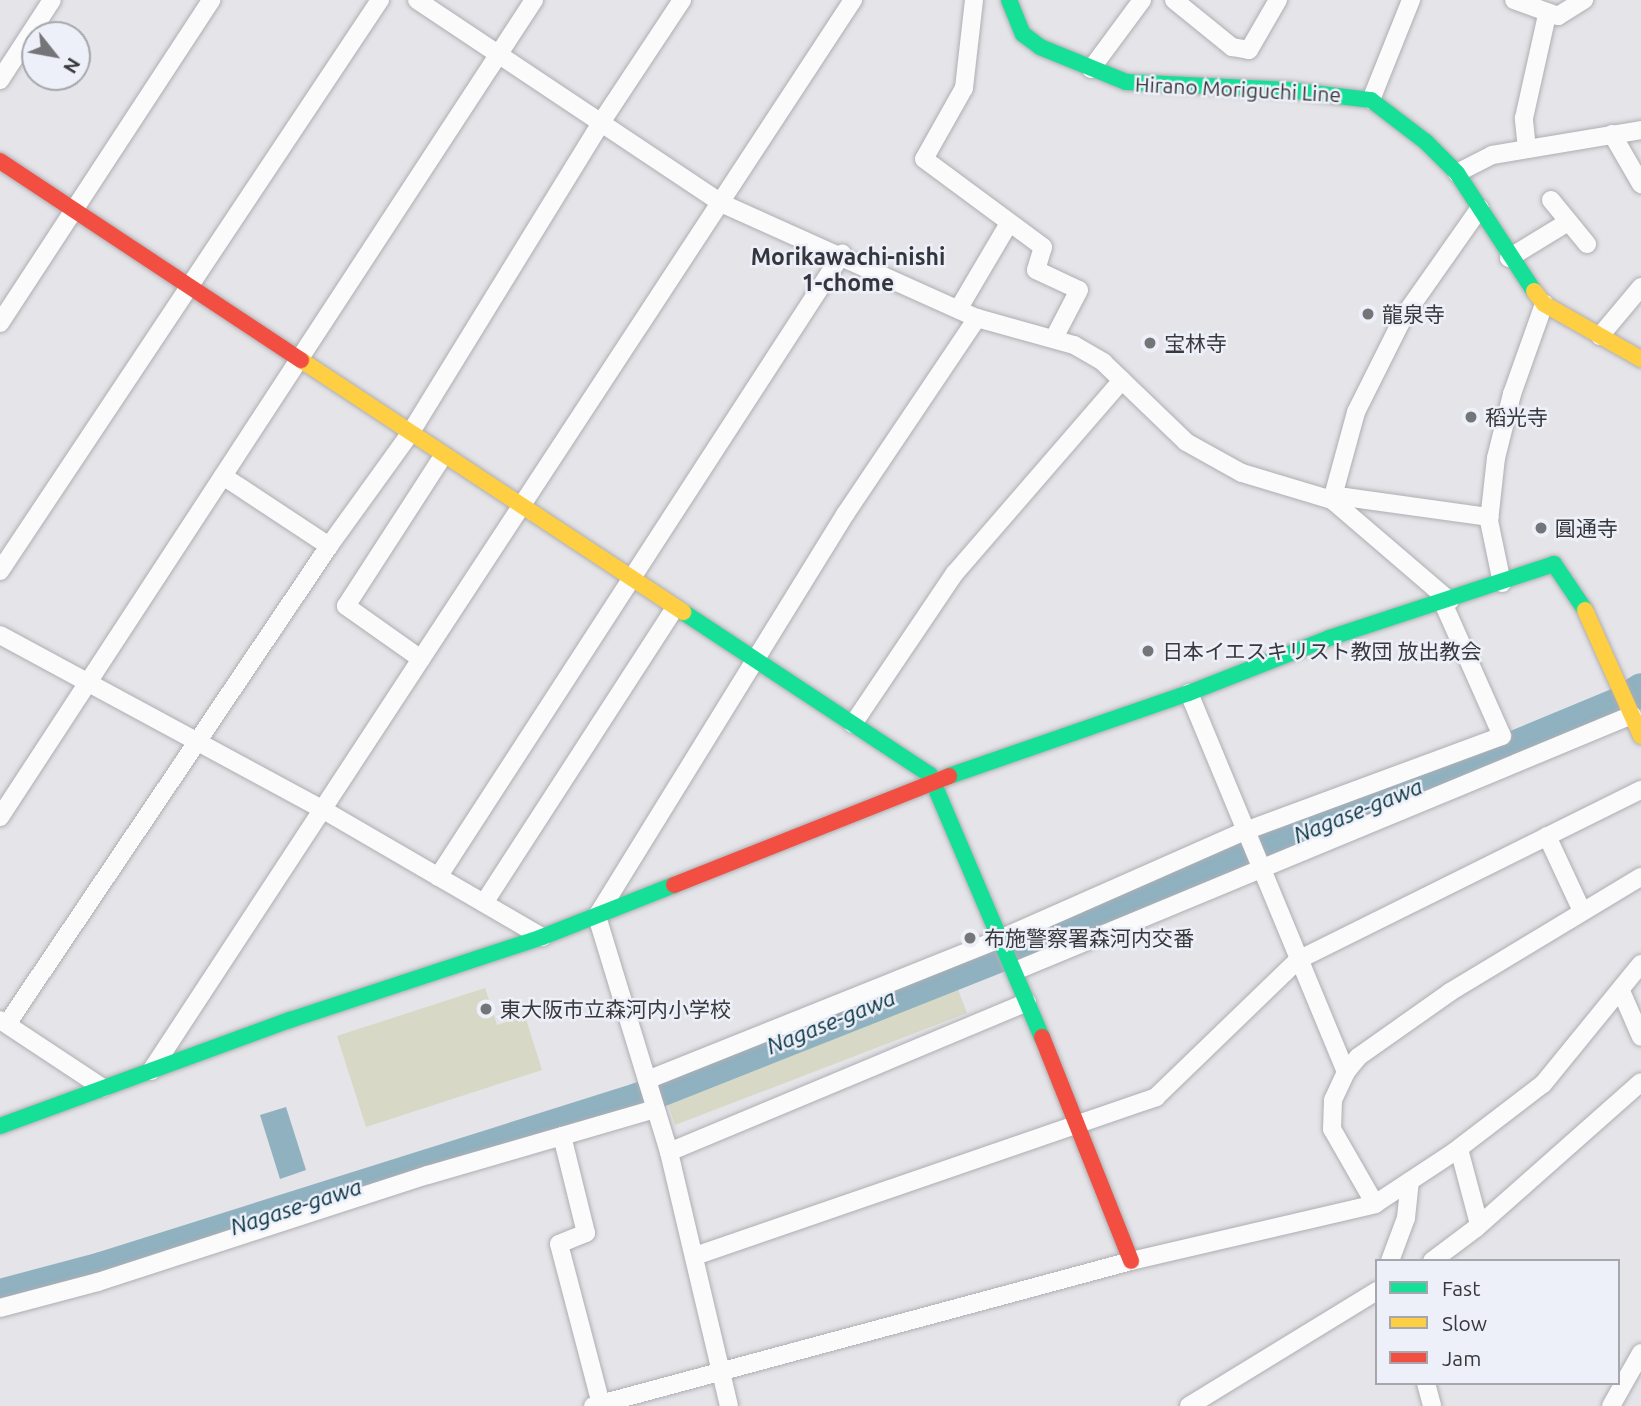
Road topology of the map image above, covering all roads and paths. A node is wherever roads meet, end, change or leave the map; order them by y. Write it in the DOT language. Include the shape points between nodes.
graph roads {
  1 [pos="52,0"];
  2 [pos="211,0"];
  3 [pos="380,0"];
  4 [pos="417,0"];
  5 [pos="534,0"];
  6 [pos="682,0"];
  7 [pos="853,0"];
  8 [pos="974,0"];
  9 [pos="1009,0"];
  10 [pos="1142,0"];
  11 [pos="1174,0"];
  12 [pos="1278,0"];
  13 [pos="1411,0"];
  14 [pos="1514,0"];
  15 [pos="1584,0"];
  16 [pos="1547,15"];
  17 [pos="497,57"];
  18 [pos="1091,69"];
  19 [pos="0,80"];
  20 [pos="1371,100"];
  21 [pos="602,121"];
  22 [pos="1641,130"];
  23 [pos="1612,134"];
  24 [pos="1527,149"];
  25 [pos="0,161"];
  26 [pos="1457,173"];
  27 [pos="1641,184"];
  28 [pos="1551,200"];
  29 [pos="723,204"];
  30 [pos="1480,208"];
  31 [pos="71,212"];
  32 [pos="1568,222"];
  33 [pos="1009,223"];
  34 [pos="1587,244"];
  35 [pos="842,254"];
  36 [pos="1509,258"];
  37 [pos="189,286"];
  38 [pos="1641,287"];
  39 [pos="1544,304"];
  40 [pos="959,308"];
  41 [pos="977,318"];
  42 [pos="0,323"];
  43 [pos="1601,336"];
  44 [pos="1054,338"];
  45 [pos="1638,352"];
  46 [pos="298,359"];
  47 [pos="1122,380"];
  48 [pos="409,435"];
  49 [pos="443,456"];
  50 [pos="223,476"];
  51 [pos="1332,500"];
  52 [pos="520,508"];
  53 [pos="1490,517"];
  54 [pos="329,546"];
  55 [pos="0,571"];
  56 [pos="629,579"];
  57 [pos="1502,583"];
  58 [pos="1446,602"];
  59 [pos="675,608"];
  60 [pos="0,635"];
  61 [pos="421,659"];
  62 [pos="753,659"];
  63 [pos="90,682"];
  64 [pos="1189,693"];
  65 [pos="1628,705"];
  66 [pos="853,724"];
  67 [pos="1641,736"];
  68 [pos="199,744"];
  69 [pos="934,781"];
  70 [pos="1641,790"];
  71 [pos="322,809"];
  72 [pos="0,817"];
  73 [pos="1245,831"];
  74 [pos="1547,836"];
  75 [pos="1261,870"];
  76 [pos="438,877"];
  77 [pos="1641,877"];
  78 [pos="484,904"];
  79 [pos="1581,911"];
  80 [pos="597,916"];
  81 [pos="542,937"];
  82 [pos="1002,939"];
  83 [pos="1298,960"];
  84 [pos="1641,964"];
  85 [pos="1014,970"];
  86 [pos="1621,991"];
  87 [pos="1027,1002"];
  88 [pos="3,1022"];
  89 [pos="1641,1037"];
  90 [pos="151,1071"];
  91 [pos="1346,1072"];
  92 [pos="647,1081"];
  93 [pos="1641,1082"];
  94 [pos="103,1088"];
  95 [pos="655,1108"];
  96 [pos="1077,1125"];
  97 [pos="0,1126"];
  98 [pos="562,1136"];
  99 [pos="1458,1149"];
  100 [pos="669,1152"];
  101 [pos="1410,1181"];
  102 [pos="1376,1204"];
  103 [pos="1479,1224"];
  104 [pos="695,1256"];
  105 [pos="1391,1259"];
  106 [pos="1435,1259"];
  107 [pos="1131,1261"];
  108 [pos="1375,1292"];
  109 [pos="0,1308"];
  110 [pos="1641,1353"];
  111 [pos="721,1372"];
  112 [pos="1427,1385"];
  113 [pos="597,1405"];
  114 [pos="729,1406"];
  115 [pos="1189,1406"];
  116 [pos="1432,1406"];
  117 [pos="1611,1406"];
  1 -- 19 [label="street"];
  2 -- 31 [label="street"];
  3 -- 37 [label="street"];
  4 -- 17 [label="street"];
  5 -- 17 [label="street"];
  6 -- 21 [label="street"];
  7 -- 29 [label="street"];
  8 -- 33 [label="street" via="964,88 924,159"];
  9 -- 18 [label="street, Hirano Moriguchi Line" via="1023,34 1057,57"];
  10 -- 18 [label="street"];
  11 -- 12 [label="street" via="1232,47 1249,50"];
  13 -- 20 [label="street"];
  14 -- 16 [label="street"];
  15 -- 16 [label="street" via="1564,14"];
  16 -- 24 [label="street" via="1524,118"];
  17 -- 21 [label="street"];
  17 -- 46 [label="street"];
  18 -- 20 [label="street, Hirano Moriguchi Line" via="1149,87 1289,90"];
  20 -- 26 [label="street, Hirano Moriguchi Line" via="1426,142"];
  21 -- 29 [label="street"];
  21 -- 48 [label="street"];
  22 -- 23 [label="street"];
  23 -- 24 [label="street"];
  23 -- 27 [label="street"];
  24 -- 26 [label="street" via="1492,155"];
  25 -- 31 [label="street"];
  26 -- 30 [label="street, Hirano Moriguchi Line"];
  28 -- 32 [label="street"];
  29 -- 35 [label="street"];
  29 -- 52 [label="street"];
  30 -- 36 [label="street, Hirano Moriguchi Line"];
  30 -- 51 [label="street" via="1404,316 1356,412"];
  31 -- 37 [label="street"];
  31 -- 42 [label="street"];
  32 -- 34 [label="street"];
  32 -- 36 [label="street"];
  33 -- 40 [label="street"];
  33 -- 44 [label="street" via="1044,247 1036,270 1079,290"];
  35 -- 40 [label="street"];
  35 -- 56 [label="street"];
  36 -- 39 [label="street, Hirano Moriguchi Line"];
  37 -- 46 [label="street"];
  37 -- 55 [label="street"];
  38 -- 43 [label="street"];
  39 -- 43 [label="street, Hirano Moriguchi Line"];
  39 -- 53 [label="street" via="1512,394 1496,458"];
  40 -- 41 [label="street"];
  41 -- 44 [label="street"];
  41 -- 62 [label="street" via="904,422"];
  43 -- 45 [label="street, Hirano Moriguchi Line"];
  44 -- 47 [label="street" via="1103,362"];
  46 -- 48 [label="street"];
  46 -- 50 [label="street"];
  47 -- 51 [label="street" via="1186,442 1242,473"];
  47 -- 66 [label="street" via="955,573"];
  48 -- 49 [label="street"];
  48 -- 54 [label="street"];
  49 -- 52 [label="street"];
  49 -- 61 [label="street" via="346,606"];
  50 -- 54 [label="street"];
  50 -- 63 [label="street"];
  51 -- 53 [label="street" via="1345,497"];
  51 -- 58 [label="street"];
  52 -- 56 [label="street"];
  52 -- 61 [label="street"];
  53 -- 57 [label="street"];
  54 -- 68 [label="street"];
  56 -- 59 [label="street"];
  56 -- 76 [label="street"];
  57 -- 58 [label="street"];
  57 -- 65 [label="street" via="1555,564 1582,604"];
  58 -- 64 [label="street" via="1329,638"];
  58 -- 73 [label="street" via="1502,736"];
  59 -- 62 [label="street"];
  59 -- 78 [label="street"];
  60 -- 63 [label="street"];
  61 -- 71 [label="street"];
  62 -- 66 [label="street"];
  62 -- 80 [label="street"];
  63 -- 68 [label="street"];
  63 -- 72 [label="street"];
  64 -- 69 [label="street"];
  64 -- 73 [label="street"];
  65 -- 67 [label="street"];
  65 -- 75 [label="street"];
  66 -- 69 [label="street"];
  68 -- 71 [label="street"];
  68 -- 88 [label="street"];
  69 -- 80 [label="street"];
  69 -- 82 [label="street"];
  70 -- 74 [label="street"];
  71 -- 76 [label="street"];
  71 -- 90 [label="street"];
  73 -- 75 [label="street"];
  73 -- 82 [label="street"];
  74 -- 79 [label="street"];
  74 -- 83 [label="street"];
  75 -- 83 [label="street"];
  75 -- 85 [label="street"];
  76 -- 78 [label="street"];
  77 -- 79 [label="street"];
  78 -- 81 [label="street"];
  79 -- 91 [label="street" via="1450,992 1358,1057"];
  80 -- 81 [label="street"];
  80 -- 92 [label="street"];
  81 -- 90 [label="street"];
  82 -- 85 [label="street"];
  82 -- 92 [label="street"];
  83 -- 91 [label="street"];
  83 -- 96 [label="street" via="1156,1097"];
  84 -- 86 [label="street"];
  85 -- 87 [label="street"];
  86 -- 89 [label="street"];
  86 -- 99 [label="street" via="1543,1083"];
  87 -- 96 [label="street"];
  87 -- 100 [label="street"];
  88 -- 94 [label="street"];
  90 -- 94 [label="street"];
  91 -- 102 [label="street" via="1333,1100 1332,1129"];
  92 -- 95 [label="street"];
  93 -- 103 [label="street"];
  94 -- 97 [label="street"];
  95 -- 98 [label="street"];
  95 -- 100 [label="street"];
  96 -- 104 [label="street"];
  96 -- 107 [label="street"];
  98 -- 109 [label="street" via="98,1282"];
  98 -- 113 [label="street" via="586,1233 559,1244"];
  99 -- 101 [label="street"];
  99 -- 103 [label="street"];
  100 -- 104 [label="street"];
  101 -- 102 [label="street"];
  101 -- 105 [label="street" via="1406,1218"];
  102 -- 107 [label="street"];
  103 -- 106 [label="street"];
  104 -- 111 [label="street"];
  107 -- 111 [label="street"];
  108 -- 115 [label="street"];
  110 -- 117 [label="street"];
  111 -- 113 [label="street"];
  111 -- 114 [label="street"];
  112 -- 116 [label="street"];
}
